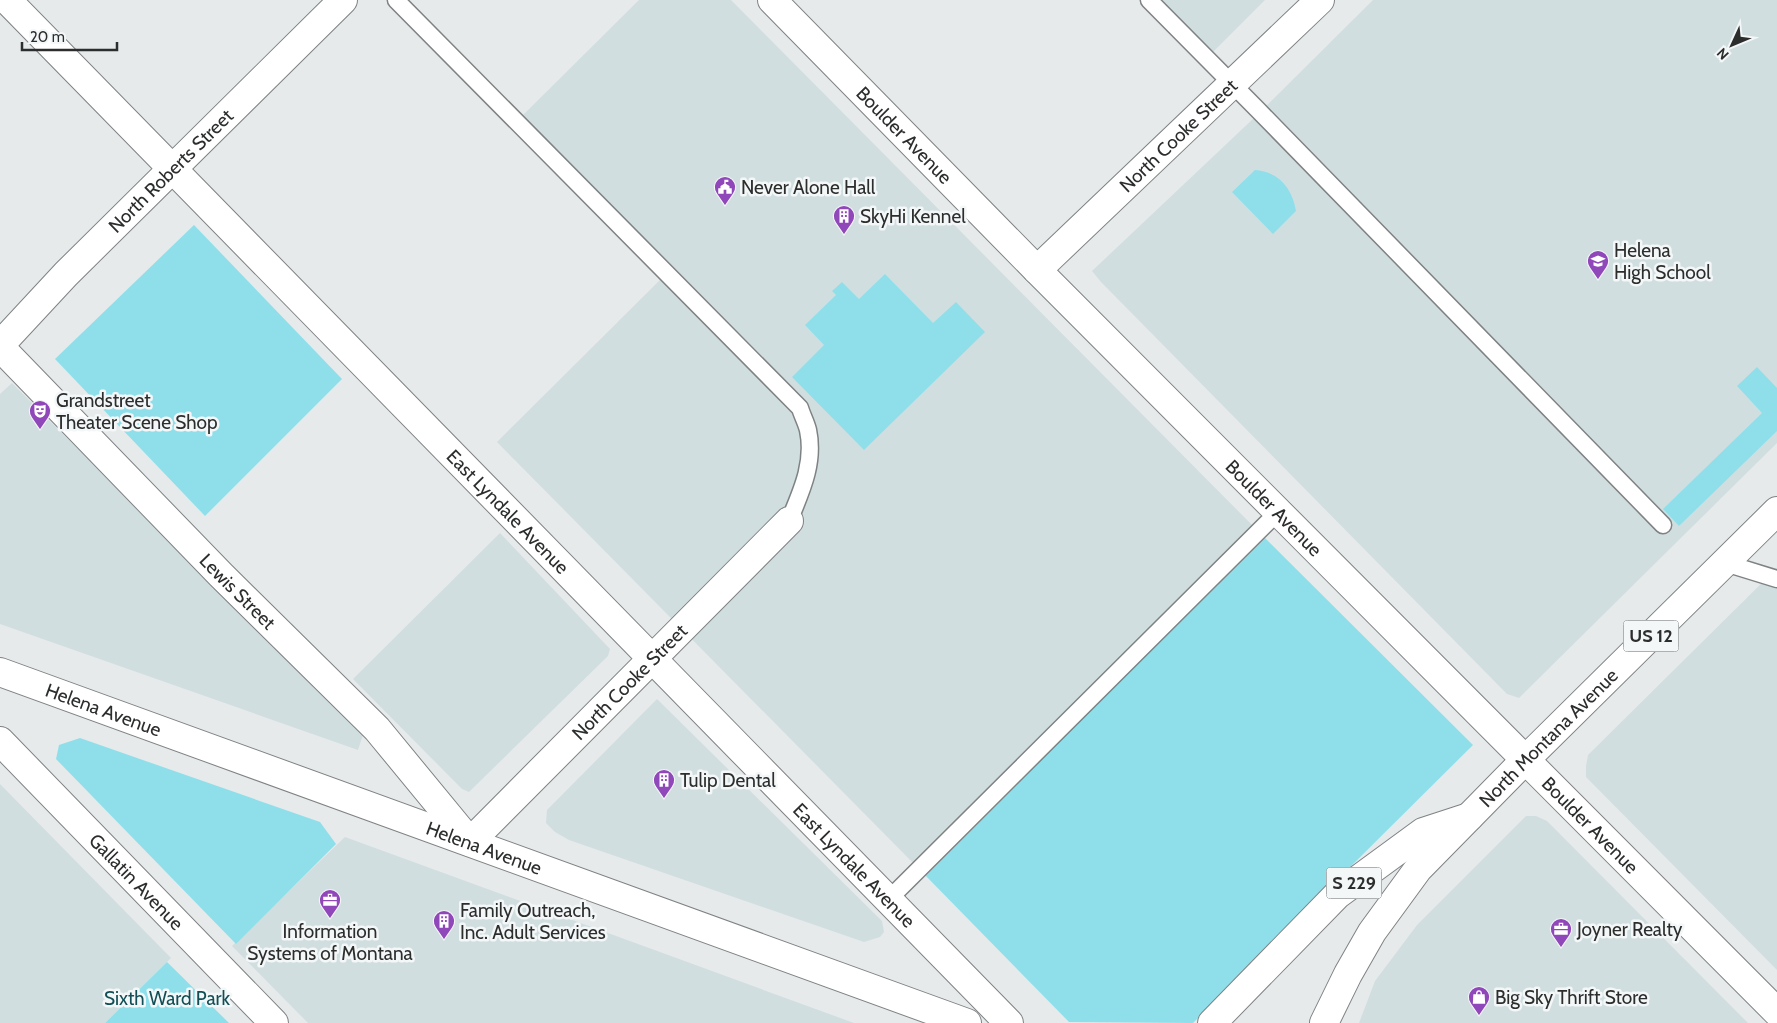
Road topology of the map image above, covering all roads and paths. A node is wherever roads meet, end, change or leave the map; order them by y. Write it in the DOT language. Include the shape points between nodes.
graph roads {
  1 [pos="7,0"];
  2 [pos="343,0"];
  3 [pos="396,0"];
  4 [pos="772,0"];
  5 [pos="1149,0"];
  6 [pos="1320,0"];
  7 [pos="1232,84"];
  8 [pos="173,170"];
  9 [pos="1037,270"];
  10 [pos="0,346"];
  11 [pos="1777,511"];
  12 [pos="1278,512"];
  13 [pos="789,521"];
  14 [pos="1663,525"];
  15 [pos="1725,563"];
  16 [pos="1777,578"];
  17 [pos="652,658"];
  18 [pos="0,672"];
  19 [pos="0,741"];
  20 [pos="1525,760"];
  21 [pos="1469,817"];
  22 [pos="470,842"];
  23 [pos="888,900"];
  24 [pos="1777,1012"];
  25 [pos="1323,1021"];
  26 [pos="274,1023"];
  27 [pos="968,1023"];
  28 [pos="1009,1023"];
  29 [pos="1212,1023"];
  1 -- 8 [label="main road, East Lyndale Avenue"];
  2 -- 8 [label="main road, North Roberts Street"];
  3 -- 13 [label="lane" via="800,408 808,430 810,456 805,482"];
  4 -- 9 [label="main road, Boulder Avenue"];
  5 -- 7 [label="lane"];
  6 -- 7 [label="main road, North Cooke Street"];
  7 -- 9 [label="main road, North Cooke Street"];
  7 -- 14 [label="lane"];
  8 -- 10 [label="main road, North Roberts Street" via="66,274"];
  8 -- 17 [label="main road, East Lyndale Avenue"];
  9 -- 12 [label="main road, Boulder Avenue"];
  10 -- 22 [label="main road, Lewis Street" via="221,575 377,729"];
  11 -- 15 [label="main road, North Montana Avenue / US 12"];
  12 -- 20 [label="main road, Boulder Avenue"];
  12 -- 23 [label="lane"];
  13 -- 17 [label="main road, North Cooke Street"];
  15 -- 16 [label="lane"];
  15 -- 20 [label="main road, North Montana Avenue / US 12"];
  17 -- 22 [label="main road, North Cooke Street"];
  17 -- 23 [label="main road, East Lyndale Avenue"];
  18 -- 22 [label="main road, Helena Avenue"];
  19 -- 26 [label="main road, Gallatin Avenue"];
  20 -- 21 [label="main road, North Montana Avenue / US 12"];
  20 -- 24 [label="main road, Boulder Avenue"];
  21 -- 25 [label="main road, North Montana Avenue / US 12" via="1418,869 1372,932"];
  21 -- 29 [label="main road, North Montana Avenue / S 229" via="1423,832 1338,895"];
  22 -- 27 [label="main road, Helena Avenue"];
  23 -- 28 [label="main road, East Lyndale Avenue"];
}
